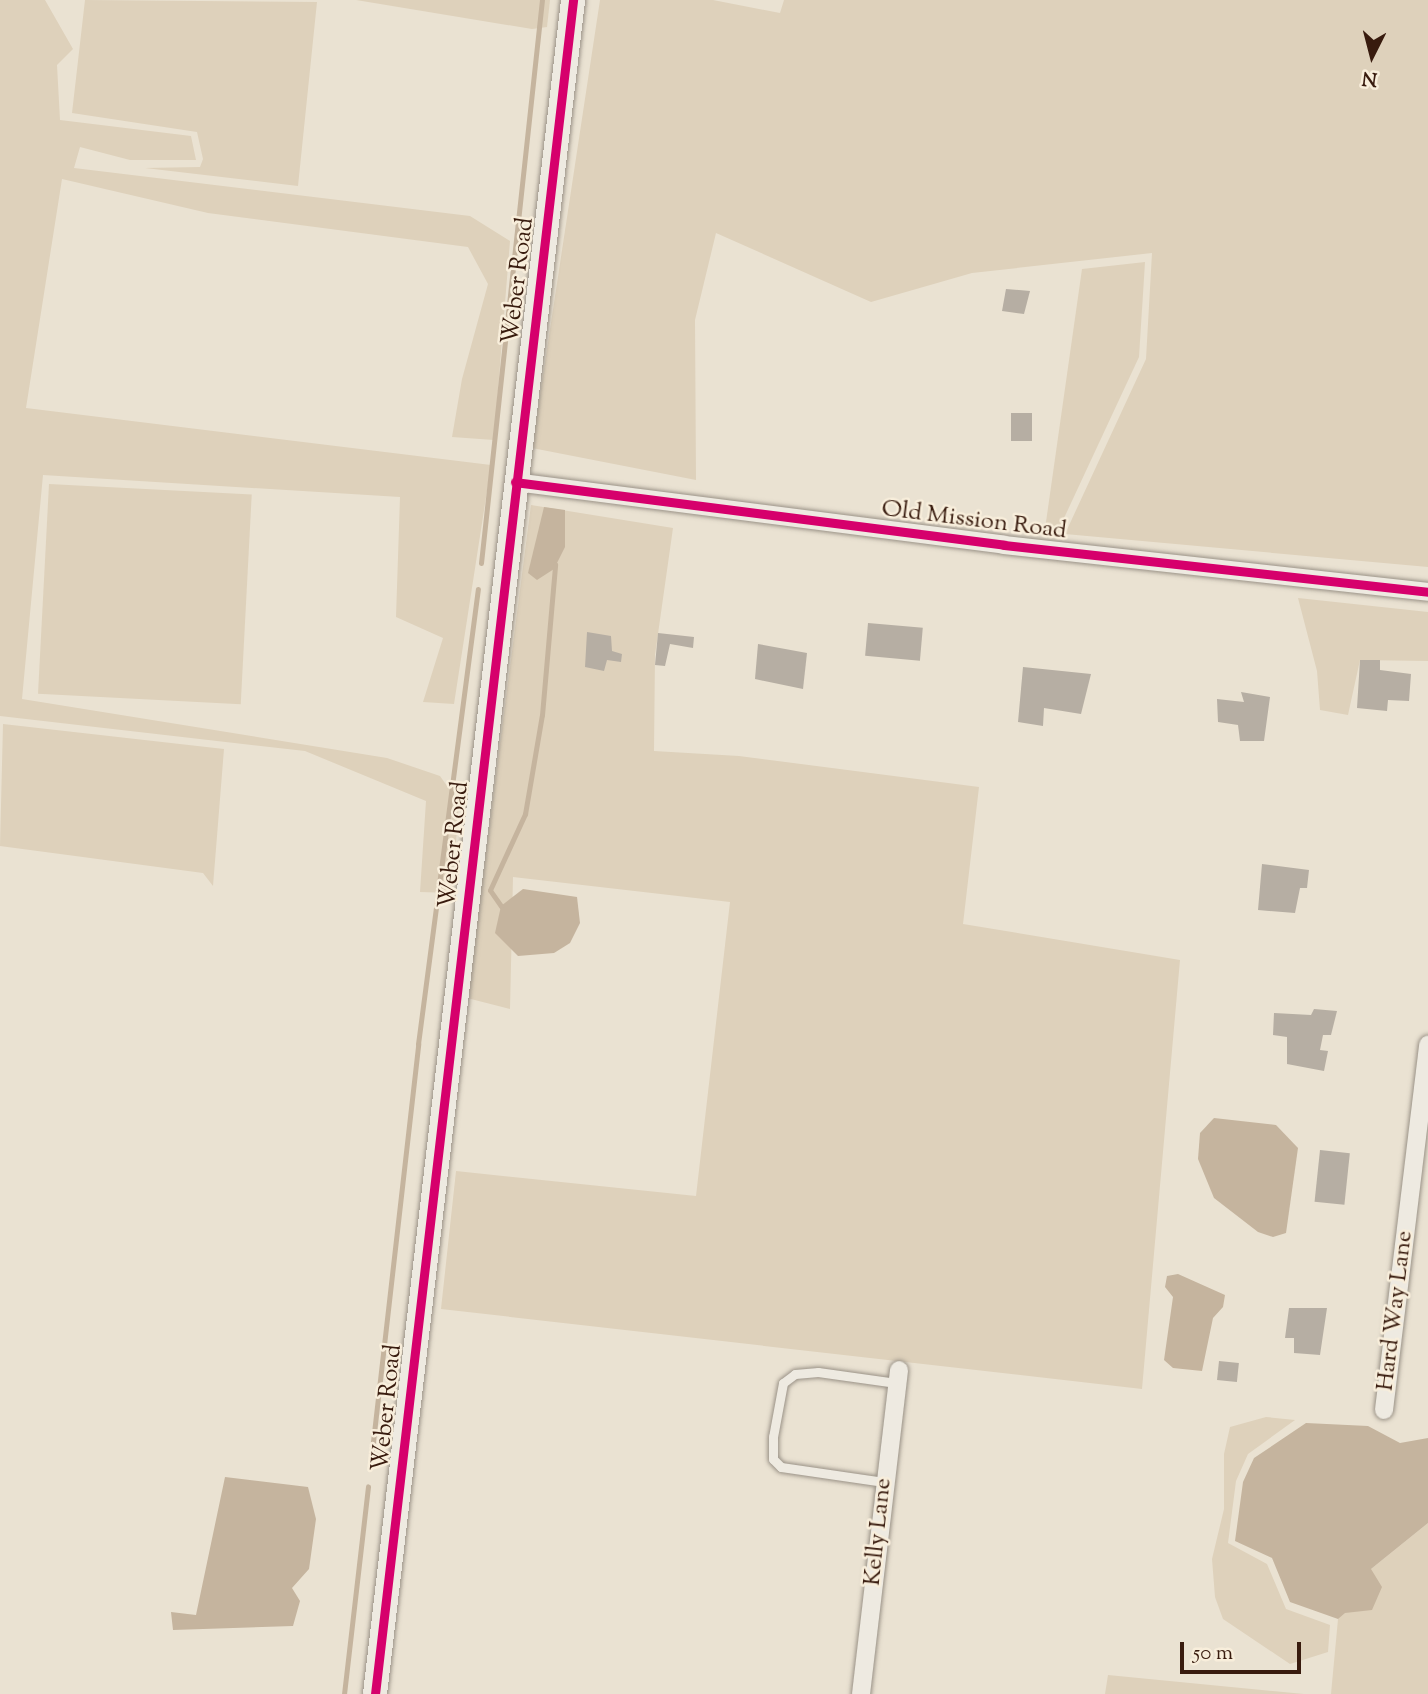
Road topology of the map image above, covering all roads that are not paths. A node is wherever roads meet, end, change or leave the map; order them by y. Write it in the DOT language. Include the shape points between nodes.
graph roads {
  1 [pos="573,0"];
  2 [pos="515,482"];
  3 [pos="1428,592"];
  4 [pos="1428,1045"];
  5 [pos="897,1376"];
  6 [pos="1384,1410"];
  7 [pos="884,1482"];
  8 [pos="375,1694"];
  9 [pos="861,1694"];
  1 -- 2 [label="street, Weber Road"];
  2 -- 3 [label="street, Old Mission Road" via="1004,545"];
  2 -- 8 [label="street, Weber Road"];
  4 -- 6 [label="street, Hard Way Lane"];
  5 -- 7 [label="street, Kelly Lane"];
  5 -- 7 [label="lane" via="794,1374 783,1383 773,1437 773,1459 781,1467"];
  7 -- 9 [label="street, Kelly Lane"];
}
